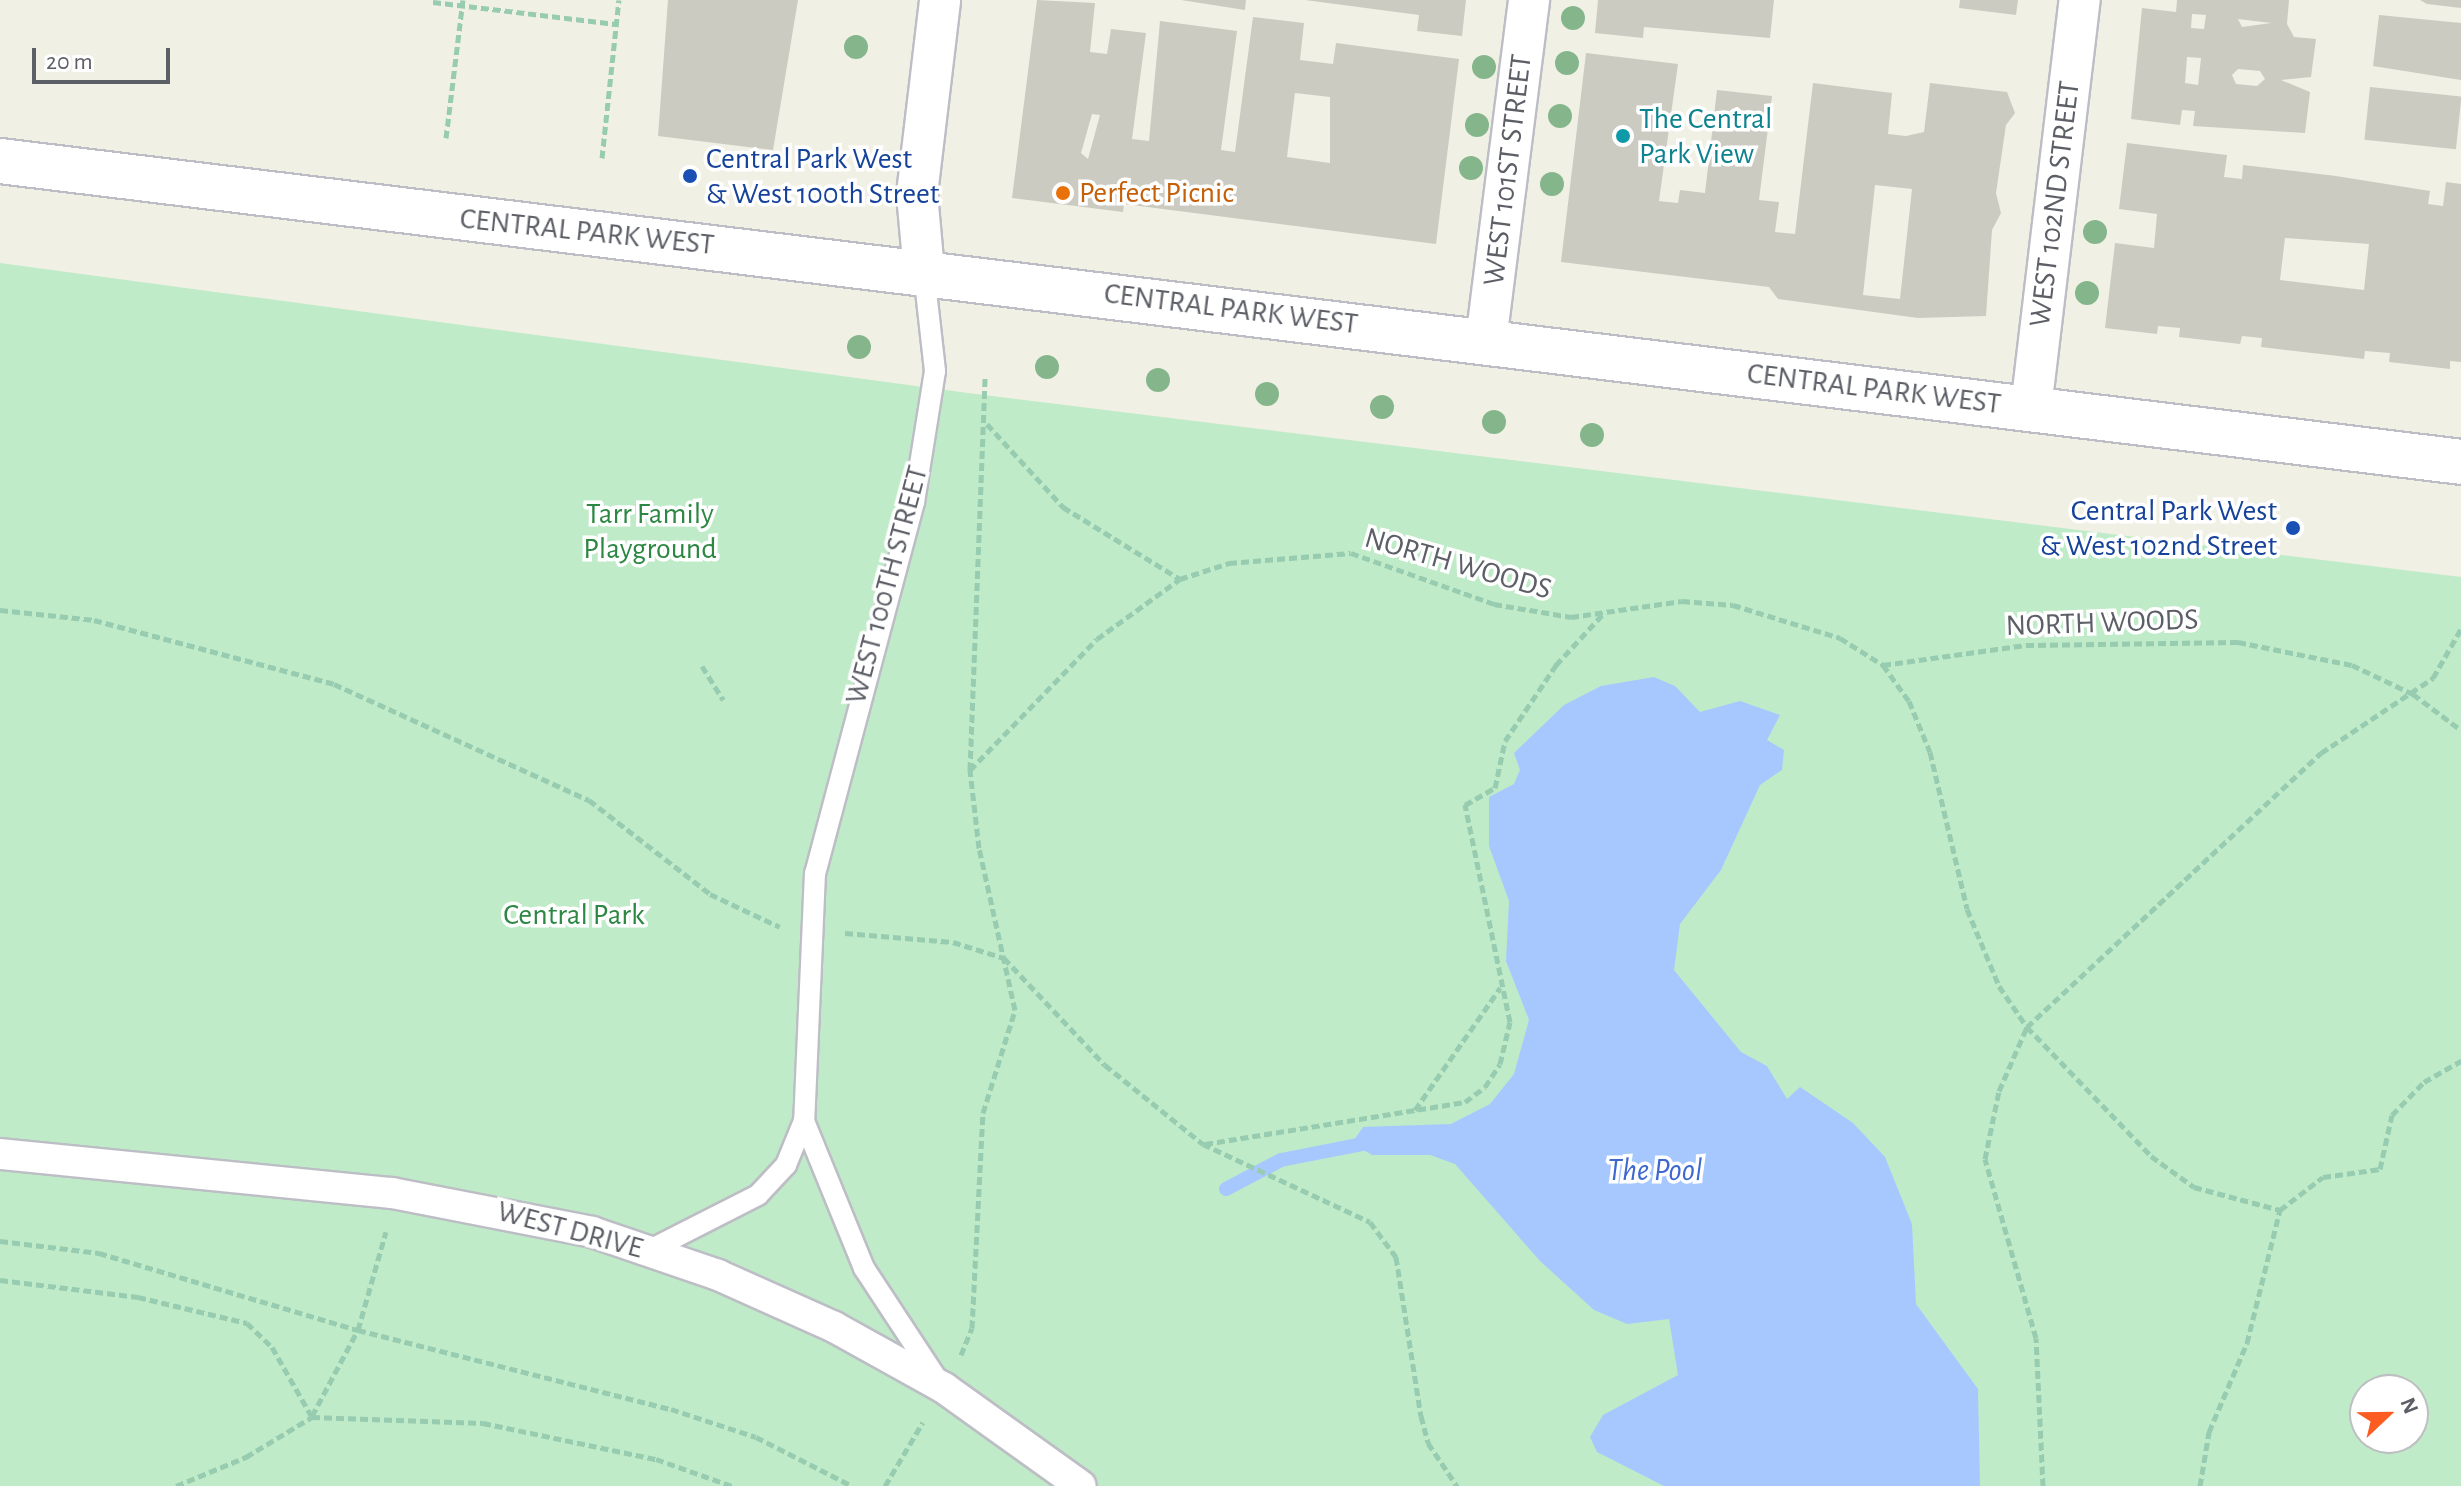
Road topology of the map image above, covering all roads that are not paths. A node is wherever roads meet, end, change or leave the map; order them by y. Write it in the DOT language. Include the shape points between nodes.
graph roads {
  1 [pos="940,0"];
  2 [pos="1529,0"];
  3 [pos="2080,0"];
  4 [pos="0,161"];
  5 [pos="924,271"];
  6 [pos="1486,341"];
  7 [pos="2031,408"];
  8 [pos="2461,462"];
  9 [pos="804,1121"];
  10 [pos="0,1154"];
  11 [pos="650,1250"];
  12 [pos="944,1388"];
  13 [pos="1081,1486"];
  1 -- 5 [label="street, WEST 100TH STREET" via="917,194"];
  2 -- 6 [label="street, WEST 101ST STREET"];
  3 -- 7 [label="street, WEST 102ND STREET"];
  4 -- 5 [label="main road, CENTRAL PARK WEST"];
  5 -- 6 [label="main road, CENTRAL PARK WEST"];
  5 -- 9 [label="lane, WEST 100TH STREET" via="935,371 914,502 855,701 815,873"];
  6 -- 7 [label="main road, CENTRAL PARK WEST"];
  7 -- 8 [label="main road, CENTRAL PARK WEST"];
  9 -- 11 [label="lane, WEST 100TH STREET" via="786,1165 758,1195"];
  9 -- 12 [label="lane, WEST 100TH STREET" via="864,1268"];
  10 -- 11 [label="street, WEST DRIVE" via="392,1193 533,1217"];
  11 -- 12 [label="street, WEST DRIVE" via="786,1304"];
  12 -- 13 [label="street, WEST DRIVE"];
}
